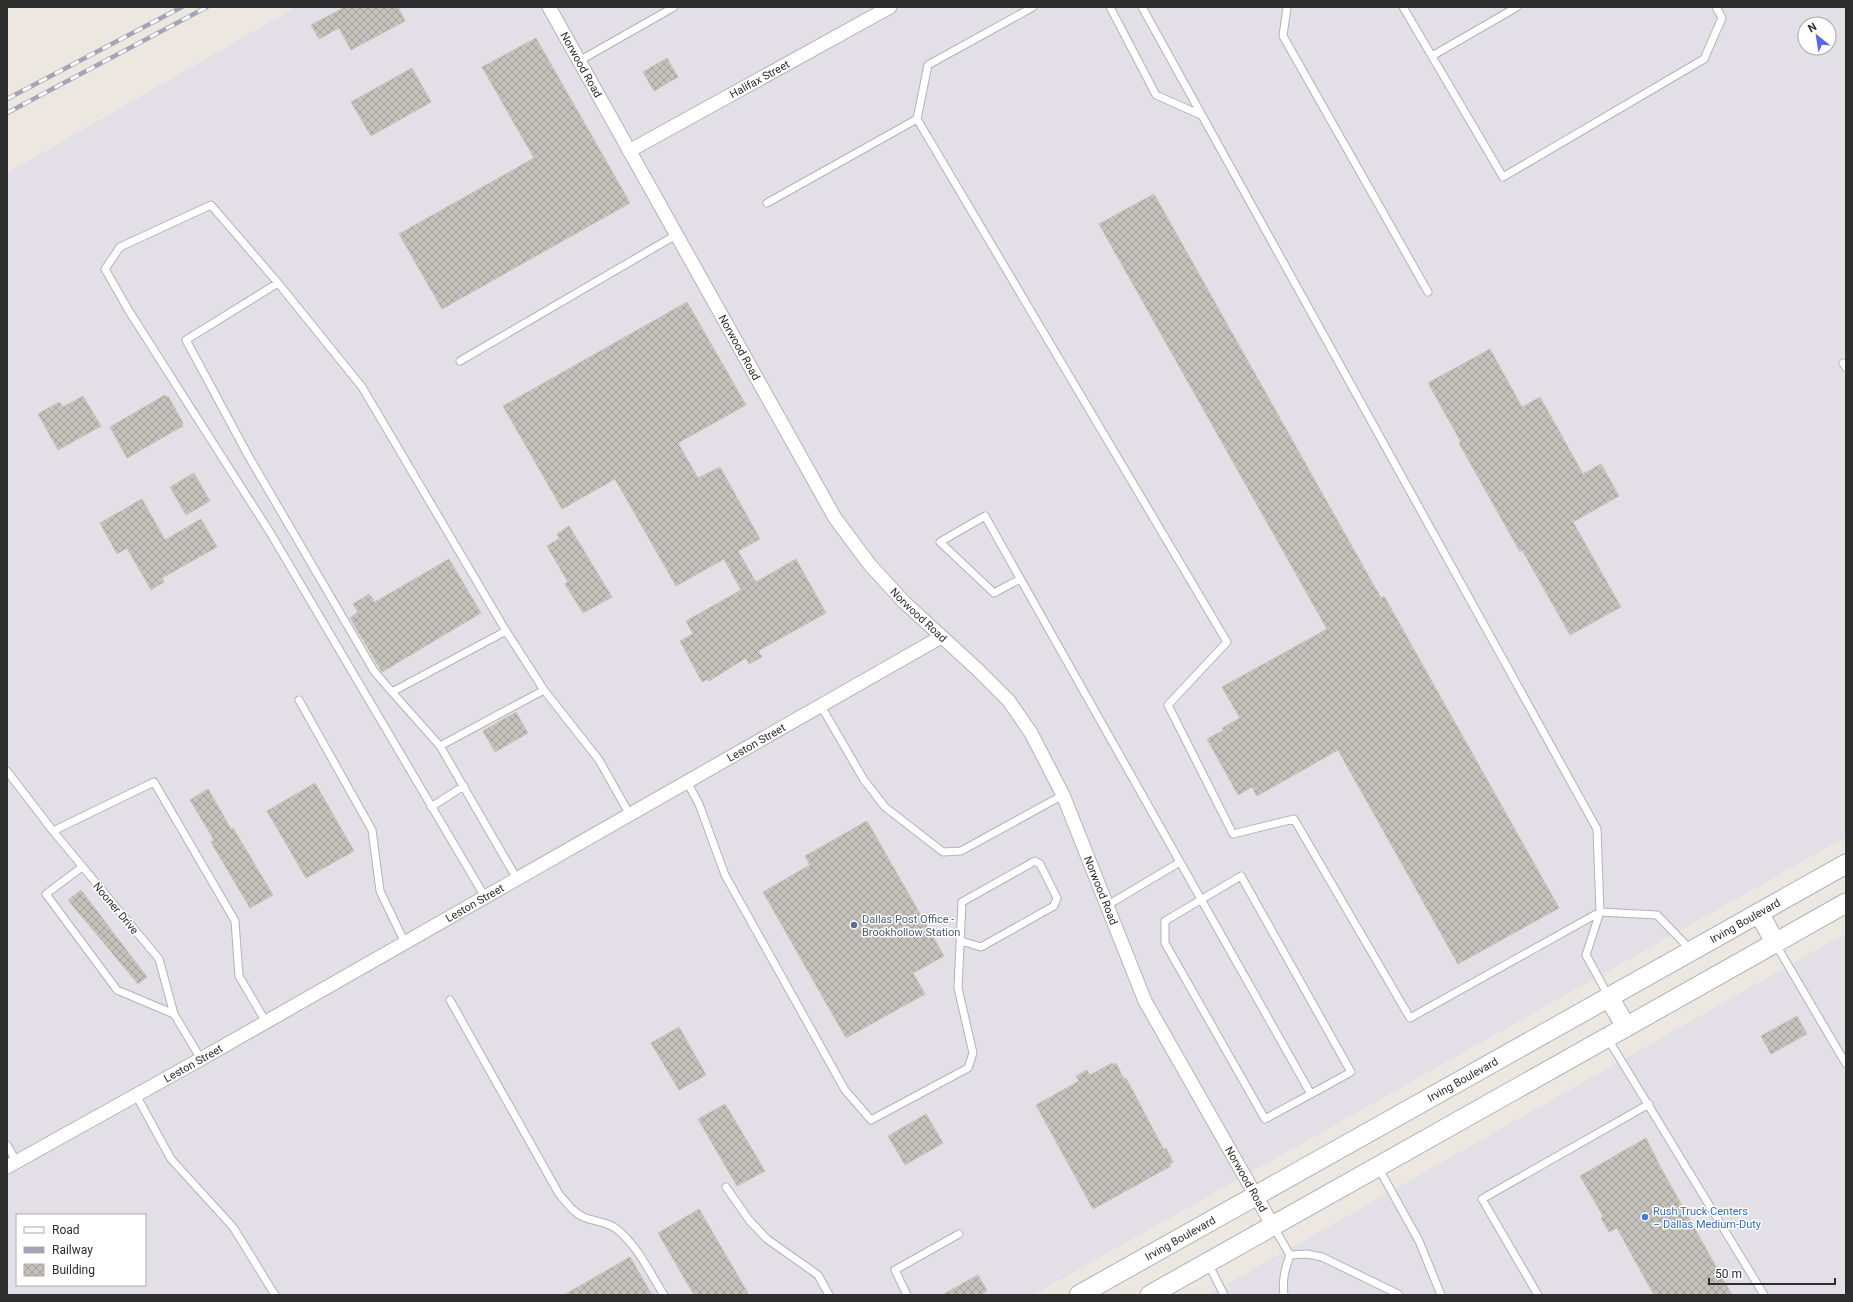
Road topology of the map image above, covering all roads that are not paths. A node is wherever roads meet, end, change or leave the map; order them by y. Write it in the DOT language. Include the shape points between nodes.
graph roads {
  1 [pos="548,7"];
  2 [pos="674,7"];
  3 [pos="890,7"];
  4 [pos="1033,7"];
  5 [pos="1110,7"];
  6 [pos="1142,7"];
  7 [pos="1288,7"];
  8 [pos="1403,7"];
  9 [pos="1517,7"];
  10 [pos="1716,7"];
  11 [pos="1432,56"];
  12 [pos="578,61"];
  13 [pos="1201,115"];
  14 [pos="918,119"];
  15 [pos="629,152"];
  16 [pos="767,203"];
  17 [pos="676,235"];
  18 [pos="278,283"];
  19 [pos="1428,292"];
  20 [pos="460,361"];
  21 [pos="1020,579"];
  22 [pos="506,631"];
  23 [pos="941,637"];
  24 [pos="544,690"];
  25 [pos="392,692"];
  26 [pos="299,700"];
  27 [pos="820,706"];
  28 [pos="440,746"];
  29 [pos="7,771"];
  30 [pos="687,782"];
  31 [pos="464,786"];
  32 [pos="1064,795"];
  33 [pos="431,807"];
  34 [pos="630,814"];
  35 [pos="53,832"];
  36 [pos="1180,862"];
  37 [pos="1846,864"];
  38 [pos="82,867"];
  39 [pos="517,879"];
  40 [pos="484,897"];
  41 [pos="1201,900"];
  42 [pos="1846,903"];
  43 [pos="1108,905"];
  44 [pos="1600,912"];
  45 [pos="1759,913"];
  46 [pos="961,941"];
  47 [pos="1775,942"];
  48 [pos="404,943"];
  49 [pos="1692,951"];
  50 [pos="1609,998"];
  51 [pos="450,1000"];
  52 [pos="174,1014"];
  53 [pos="266,1022"];
  54 [pos="1626,1026"];
  55 [pos="1607,1037"];
  56 [pos="201,1059"];
  57 [pos="1846,1064"];
  58 [pos="1311,1094"];
  59 [pos="136,1095"];
  60 [pos="1649,1104"];
  61 [pos="7,1145"];
  62 [pos="12,1164"];
  63 [pos="1378,1167"];
  64 [pos="726,1187"];
  65 [pos="1255,1196"];
  66 [pos="1273,1226"];
  67 [pos="959,1234"];
  68 [pos="1290,1255"];
  69 [pos="1208,1263"];
  70 [pos="275,1295"];
  71 [pos="664,1295"];
  72 [pos="829,1295"];
  73 [pos="907,1295"];
  74 [pos="1079,1295"];
  75 [pos="1150,1295"];
  76 [pos="1224,1295"];
  77 [pos="1284,1295"];
  78 [pos="1398,1295"];
  79 [pos="1441,1295"];
  80 [pos="1538,1295"];
  81 [pos="1764,1295"];
  1 -- 12 [label="street, Norwood Road"];
  2 -- 12 [label="lane"];
  3 -- 15 [label="street, Halifax Street"];
  4 -- 14 [label="lane" via="928,65"];
  5 -- 13 [label="lane" via="1156,95"];
  6 -- 13 [label="lane"];
  7 -- 19 [label="lane" via="1283,36"];
  8 -- 11 [label="lane"];
  9 -- 11 [label="lane"];
  10 -- 11 [label="lane" via="1722,18 1704,59 1503,177"];
  12 -- 15 [label="street, Norwood Road"];
  13 -- 44 [label="lane" via="1597,830"];
  14 -- 16 [label="lane"];
  14 -- 44 [label="lane" via="1227,642 1168,705 1233,834 1294,819 1410,1018"];
  15 -- 17 [label="street, Norwood Road"];
  17 -- 20 [label="lane"];
  17 -- 23 [label="street, Norwood Road" via="835,518 870,564 904,602"];
  18 -- 22 [label="lane" via="362,386"];
  18 -- 25 [label="lane" via="186,340 290,528 374,671"];
  18 -- 33 [label="lane" via="211,205 120,247 105,269 271,534"];
  21 -- 21 [label="lane" via="985,516 940,542 994,593"];
  21 -- 36 [label="lane"];
  22 -- 24 [label="lane"];
  22 -- 25 [label="lane"];
  23 -- 27 [label="street, Leston Street"];
  23 -- 32 [label="street, Norwood Road" via="1009,701 1031,733"];
  24 -- 28 [label="lane"];
  24 -- 34 [label="lane" via="599,760"];
  25 -- 28 [label="lane"];
  26 -- 48 [label="lane" via="372,830 380,891"];
  27 -- 30 [label="street, Leston Street"];
  27 -- 32 [label="lane" via="864,780 885,807 944,852 961,851"];
  28 -- 31 [label="lane"];
  29 -- 35 [label="lane, Nooner Drive"];
  30 -- 34 [label="street, Leston Street"];
  30 -- 46 [label="lane" via="699,804 725,875 845,1090 871,1120 968,1068 973,1053 958,988"];
  31 -- 33 [label="lane"];
  31 -- 39 [label="lane"];
  32 -- 43 [label="street, Norwood Road"];
  33 -- 40 [label="lane"];
  34 -- 39 [label="street, Leston Street"];
  35 -- 38 [label="lane, Nooner Drive"];
  35 -- 53 [label="lane" via="154,782 235,921 239,976"];
  36 -- 41 [label="lane"];
  36 -- 43 [label="lane"];
  37 -- 45 [label="main road, Irving Boulevard"];
  38 -- 52 [label="lane, Nooner Drive" via="159,959"];
  38 -- 52 [label="lane" via="46,894 117,990"];
  39 -- 40 [label="street, Leston Street"];
  40 -- 48 [label="street, Leston Street"];
  41 -- 58 [label="lane"];
  41 -- 58 [label="lane" via="1241,876 1351,1072"];
  41 -- 58 [label="lane" via="1165,921 1165,943 1265,1119"];
  42 -- 47 [label="main road"];
  43 -- 65 [label="street, Norwood Road" via="1146,1001"];
  44 -- 49 [label="lane" via="1657,915"];
  44 -- 50 [label="lane" via="1586,955"];
  45 -- 47 [label="main road"];
  45 -- 49 [label="main road, Irving Boulevard"];
  46 -- 46 [label="lane" via="962,902 1036,861 1040,864 1057,898 1054,906 981,947"];
  47 -- 54 [label="main road"];
  47 -- 57 [label="lane"];
  48 -- 53 [label="street, Leston Street"];
  49 -- 50 [label="main road, Irving Boulevard"];
  50 -- 54 [label="main road"];
  50 -- 65 [label="main road, Irving Boulevard"];
  51 -- 71 [label="lane" via="559,1194 572,1210 585,1218 617,1229 639,1254"];
  52 -- 56 [label="lane, Nooner Drive"];
  53 -- 56 [label="street, Leston Street"];
  54 -- 55 [label="main road"];
  55 -- 60 [label="lane"];
  55 -- 63 [label="main road"];
  56 -- 59 [label="street, Leston Street"];
  59 -- 62 [label="street, Leston Street"];
  59 -- 70 [label="lane" via="171,1159 233,1227"];
  60 -- 80 [label="lane" via="1482,1199"];
  60 -- 81 [label="lane"];
  61 -- 62 [label="lane"];
  63 -- 66 [label="main road"];
  63 -- 79 [label="lane" via="1419,1241"];
  64 -- 72 [label="lane" via="749,1220 768,1239 818,1275"];
  65 -- 66 [label="street, Norwood Road"];
  65 -- 74 [label="main road, Irving Boulevard"];
  66 -- 68 [label="lane"];
  66 -- 69 [label="main road"];
  67 -- 73 [label="lane" via="895,1270"];
  68 -- 77 [label="lane" via="1282,1282"];
  68 -- 78 [label="lane" via="1308,1254 1322,1257"];
  69 -- 75 [label="main road"];
  69 -- 76 [label="lane"];
}
